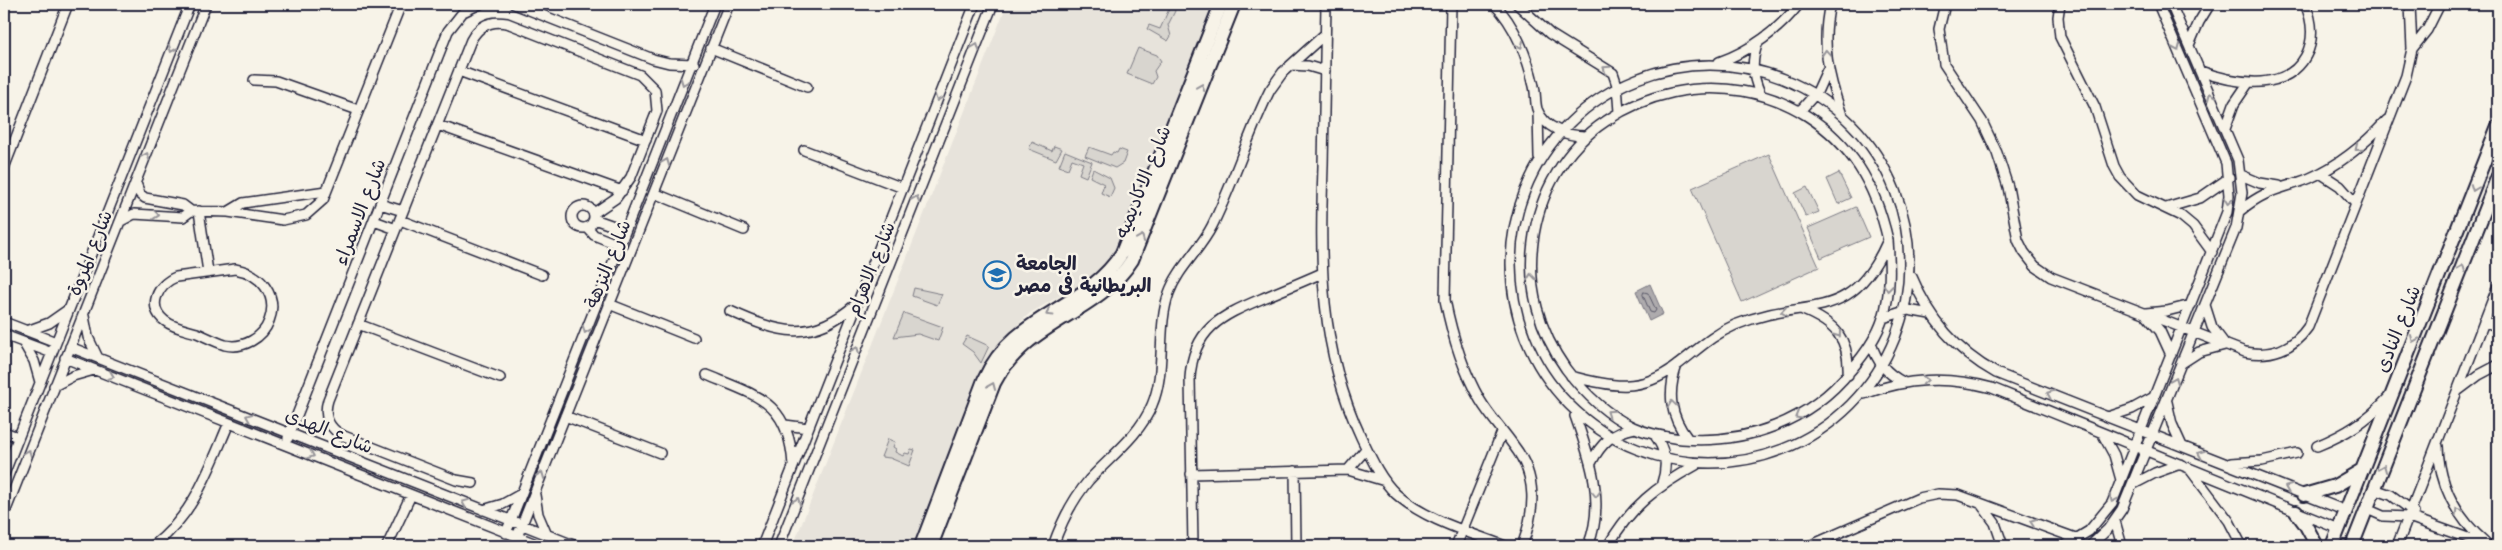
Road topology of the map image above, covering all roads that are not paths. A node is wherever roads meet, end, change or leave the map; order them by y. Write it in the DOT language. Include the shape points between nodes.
graph roads {
  1 [pos="68,4"];
  2 [pos="188,4"];
  3 [pos="386,4"];
  4 [pos="480,4"];
  5 [pos="514,4"];
  6 [pos="715,4"];
  7 [pos="729,4"];
  8 [pos="976,4"];
  9 [pos="993,4"];
  10 [pos="1221,4"];
  11 [pos="1234,4"];
  12 [pos="1326,4"];
  13 [pos="1451,4"];
  14 [pos="1494,4"];
  15 [pos="1517,4"];
  16 [pos="1799,4"];
  17 [pos="1830,4"];
  18 [pos="1945,4"];
  19 [pos="2060,4"];
  20 [pos="2158,4"];
  21 [pos="2171,4"];
  22 [pos="2210,4"];
  23 [pos="2306,4"];
  24 [pos="2410,4"];
  25 [pos="2440,4"];
  26 [pos="400,6"];
  27 [pos="205,7"];
  28 [pos="1326,34"];
  29 [pos="1759,42"];
  30 [pos="2189,45"];
  31 [pos="711,48"];
  32 [pos="2412,49"];
  33 [pos="691,64"];
  34 [pos="705,64"];
  35 [pos="1291,65"];
  36 [pos="1712,65"];
  37 [pos="1752,66"];
  38 [pos="1827,70"];
  39 [pos="459,71"];
  40 [pos="1325,71"];
  41 [pos="2200,71"];
  42 [pos="254,80"];
  43 [pos="2249,82"];
  44 [pos="1617,85"];
  45 [pos="807,87"];
  46 [pos="1817,92"];
  47 [pos="1760,93"];
  48 [pos="358,110"];
  49 [pos="1537,110"];
  50 [pos="1800,111"];
  51 [pos="1618,112"];
  52 [pos="1843,116"];
  53 [pos="2391,116"];
  54 [pos="438,124"];
  55 [pos="2498,126"];
  56 [pos="1558,130"];
  57 [pos="2225,130"];
  58 [pos="1585,136"];
  59 [pos="646,140"];
  60 [pos="804,150"];
  61 [pos="1167,156"];
  62 [pos="1539,159"];
  63 [pos="4,168"];
  64 [pos="2320,173"];
  65 [pos="2241,175"];
  66 [pos="2498,176"];
  67 [pos="2229,178"];
  68 [pos="136,183"];
  69 [pos="2279,186"];
  70 [pos="903,188"];
  71 [pos="326,191"];
  72 [pos="622,191"];
  73 [pos="654,193"];
  74 [pos="380,204"];
  75 [pos="2356,204"];
  76 [pos="2166,208"];
  77 [pos="2241,210"];
  78 [pos="195,211"];
  79 [pos="228,212"];
  80 [pos="402,216"];
  81 [pos="594,216"];
  82 [pos="374,221"];
  83 [pos="120,222"];
  84 [pos="587,227"];
  85 [pos="396,229"];
  86 [pos="625,230"];
  87 [pos="744,230"];
  88 [pos="1888,240"];
  89 [pos="620,245"];
  90 [pos="2212,252"];
  91 [pos="208,272"];
  92 [pos="1322,273"];
  93 [pos="1910,273"];
  94 [pos="542,275"];
  95 [pos="2498,286"];
  96 [pos="2432,295"];
  97 [pos="2449,301"];
  98 [pos="858,302"];
  99 [pos="609,304"];
  100 [pos="2191,305"];
  101 [pos="2205,305"];
  102 [pos="69,309"];
  103 [pos="1803,310"];
  104 [pos="1908,310"];
  105 [pos="730,312"];
  106 [pos="83,313"];
  107 [pos="2143,313"];
  108 [pos="1930,314"];
  109 [pos="1883,318"];
  110 [pos="2423,319"];
  111 [pos="2484,321"];
  112 [pos="4,322"];
  113 [pos="358,324"];
  114 [pos="2440,325"];
  115 [pos="2498,327"];
  116 [pos="2182,328"];
  117 [pos="27,331"];
  118 [pos="2194,333"];
  119 [pos="4,335"];
  120 [pos="694,338"];
  121 [pos="23,342"];
  122 [pos="56,342"];
  123 [pos="1871,343"];
  124 [pos="2226,345"];
  125 [pos="70,347"];
  126 [pos="52,353"];
  127 [pos="2171,355"];
  128 [pos="65,358"];
  129 [pos="98,358"];
  130 [pos="2182,363"];
  131 [pos="1677,365"];
  132 [pos="2498,365"];
  133 [pos="1884,369"];
  134 [pos="94,370"];
  135 [pos="707,375"];
  136 [pos="1848,375"];
  137 [pos="1572,376"];
  138 [pos="500,378"];
  139 [pos="40,382"];
  140 [pos="1903,382"];
  141 [pos="54,386"];
  142 [pos="2457,392"];
  143 [pos="1861,395"];
  144 [pos="2390,396"];
  145 [pos="2154,397"];
  146 [pos="2166,401"];
  147 [pos="818,403"];
  148 [pos="833,408"];
  149 [pos="978,410"];
  150 [pos="1574,413"];
  151 [pos="565,416"];
  152 [pos="2108,417"];
  153 [pos="229,423"];
  154 [pos="784,425"];
  155 [pos="808,428"];
  156 [pos="1634,428"];
  157 [pos="2141,430"];
  158 [pos="4,432"];
  159 [pos="1502,432"];
  160 [pos="2102,432"];
  161 [pos="290,434"];
  162 [pos="1654,434"];
  163 [pos="2153,435"];
  164 [pos="18,437"];
  165 [pos="1688,439"];
  166 [pos="1606,440"];
  167 [pos="2438,441"];
  168 [pos="286,445"];
  169 [pos="2135,446"];
  170 [pos="2182,446"];
  171 [pos="2317,446"];
  172 [pos="1366,449"];
  173 [pos="8,450"];
  174 [pos="2146,451"];
  175 [pos="660,453"];
  176 [pos="2298,453"];
  177 [pos="1591,462"];
  178 [pos="1666,463"];
  179 [pos="1698,463"];
  180 [pos="2225,463"];
  181 [pos="2184,466"];
  182 [pos="793,468"];
  183 [pos="1348,470"];
  184 [pos="2362,470"];
  185 [pos="1295,471"];
  186 [pos="4,474"];
  187 [pos="1192,474"];
  188 [pos="1385,481"];
  189 [pos="2121,481"];
  190 [pos="473,483"];
  191 [pos="1662,483"];
  192 [pos="2132,485"];
  193 [pos="2374,490"];
  194 [pos="535,491"];
  195 [pos="521,494"];
  196 [pos="410,495"];
  197 [pos="2304,495"];
  198 [pos="1979,502"];
  199 [pos="2367,509"];
  200 [pos="483,510"];
  201 [pos="2346,511"];
  202 [pos="2296,512"];
  203 [pos="2410,514"];
  204 [pos="4,515"];
  205 [pos="511,521"];
  206 [pos="2115,521"];
  207 [pos="521,525"];
  208 [pos="1463,529"];
  209 [pos="2339,529"];
  210 [pos="506,532"];
  211 [pos="547,535"];
  212 [pos="517,537"];
  213 [pos="2078,539"];
  214 [pos="153,546"];
  215 [pos="387,546"];
  216 [pos="540,546"];
  217 [pos="576,546"];
  218 [pos="762,546"];
  219 [pos="779,546"];
  220 [pos="921,546"];
  221 [pos="931,546"];
  222 [pos="1053,546"];
  223 [pos="1193,546"];
  224 [pos="1296,546"];
  225 [pos="1456,546"];
  226 [pos="1505,546"];
  227 [pos="1522,546"];
  228 [pos="1588,546"];
  229 [pos="1608,546"];
  230 [pos="1809,546"];
  231 [pos="2002,546"];
  232 [pos="2064,546"];
  233 [pos="2090,546"];
  234 [pos="2122,546"];
  235 [pos="2242,546"];
  236 [pos="2317,546"];
  237 [pos="2332,546"];
  238 [pos="2352,546"];
  239 [pos="2397,546"];
  240 [pos="2491,546"];
  1 -- 63 [label="street"];
  2 -- 27 [label="street"];
  2 -- 102 [label="street, شارع المروة, one-way"];
  3 -- 26 [label="street"];
  4 -- 74 [label="street, شارع الاسمراء" via="463,12 448,31"];
  5 -- 33 [label="street" via="653,59"];
  6 -- 33 [label="street, شارع النزهة"];
  7 -- 31 [label="street, شارع النزهة"];
  8 -- 70 [label="street, شارع الاهرام, one-way"];
  148 -- 9 [label="street, شارع الاهرام, one-way"];
  10 -- 61 [label="street, شارع الاكاديميه"];
  61 -- 11 [label="street, شارع الاكاديميه, one-way"];
  12 -- 28 [label="street"];
  13 -- 159 [label="street" via="1445,300 1468,376"];
  14 -- 49 [label="street, one-way" via="1521,46 1535,89"];
  44 -- 15 [label="street, one-way" via="1608,68 1556,38"];
  16 -- 29 [label="street"];
  38 -- 17 [label="street, one-way" via="1825,30"];
  18 -- 107 [label="street" via="1939,29 1944,64 1977,113 1997,153 2024,252 2035,266 2051,277"];
  19 -- 76 [label="street" via="2060,37 2095,107 2114,166 2137,194"];
  20 -- 67 [label="street, one-way" via="2221,149"];
  21 -- 30 [label="street"];
  22 -- 30 [label="street"];
  23 -- 43 [label="street" via="2313,31 2309,52 2290,72 2263,82"];
  24 -- 32 [label="street"];
  25 -- 32 [label="street" via="2427,30"];
  26 -- 48 [label="street"];
  68 -- 27 [label="street, شارع المروة, one-way"];
  28 -- 35 [label="street"];
  28 -- 40 [label="street"];
  29 -- 36 [label="street"];
  29 -- 37 [label="street"];
  30 -- 41 [label="street"];
  31 -- 34 [label="street, شارع النزهة"];
  31 -- 45 [label="street"];
  32 -- 53 [label="street"];
  33 -- 34 [label="street"];
  33 -- 86 [label="street, شارع النزهة, one-way"];
  73 -- 34 [label="street, شارع النزهة, one-way"];
  35 -- 40 [label="street"];
  35 -- 222 [label="street" via="1266,98 1211,228 1171,288 1165,311 1160,378 1152,406 1136,430 1074,501"];
  36 -- 37 [label="street"];
  36 -- 44 [label="street" via="1662,72"];
  37 -- 46 [label="street" via="1786,75"];
  37 -- 47 [label="street"];
  38 -- 46 [label="street"];
  38 -- 52 [label="street"];
  39 -- 54 [label="street"];
  39 -- 59 [label="street"];
  39 -- 59 [label="street" via="476,33 490,23 507,23 646,79 655,90 658,104"];
  40 -- 92 [label="street"];
  41 -- 43 [label="street"];
  57 -- 41 [label="street, one-way"];
  42 -- 48 [label="street" via="276,81"];
  43 -- 57 [label="street" via="2234,104"];
  44 -- 51 [label="street"];
  44 -- 56 [label="street" via="1585,104"];
  46 -- 50 [label="street"];
  46 -- 52 [label="street"];
  47 -- 50 [label="street"];
  47 -- 51 [label="street" via="1731,88 1692,90 1645,100"];
  48 -- 71 [label="street"];
  49 -- 56 [label="street"];
  49 -- 62 [label="street"];
  50 -- 88 [label="street" via="1841,145 1858,166 1878,205"];
  51 -- 58 [label="street"];
  52 -- 93 [label="street" via="1875,161 1892,194 1905,237"];
  53 -- 64 [label="street, one-way" via="2358,148"];
  53 -- 75 [label="street"];
  54 -- 72 [label="street"];
  54 -- 80 [label="street"];
  55 -- 96 [label="street, شارع النادى, one-way"];
  56 -- 58 [label="street"];
  56 -- 62 [label="street"];
  57 -- 65 [label="street"];
  137 -- 58 [label="street, one-way" via="1548,339 1540,319 1533,296 1531,254 1534,230 1547,190 1558,170"];
  59 -- 72 [label="street"];
  60 -- 70 [label="street"];
  61 -- 149 [label="street, شارع الاكاديميه" via="1116,263 1100,280 1025,328 1008,343 989,369"];
  62 -- 150 [label="street" via="1518,224 1514,250 1517,301 1532,349"];
  64 -- 69 [label="street"];
  64 -- 75 [label="street" via="2340,186"];
  65 -- 69 [label="street"];
  65 -- 77 [label="street"];
  97 -- 66 [label="street, شارع النادى, one-way"];
  67 -- 76 [label="street" via="2200,198"];
  67 -- 90 [label="street, one-way" via="2227,212"];
  68 -- 78 [label="street" via="145,198 183,205"];
  68 -- 83 [label="street, شارع المروة"];
  69 -- 77 [label="street"];
  70 -- 98 [label="street, شارع الاهرام"];
  71 -- 79 [label="street" via="243,203"];
  71 -- 79 [label="street" via="315,208 295,219 278,220"];
  72 -- 81 [label="street"];
  73 -- 87 [label="street"];
  73 -- 99 [label="street, شارع النزهة"];
  74 -- 80 [label="street"];
  74 -- 82 [label="street, شارع الاسمراء"];
  75 -- 124 [label="street" via="2308,327 2297,340 2288,347 2267,354 2245,352"];
  76 -- 90 [label="street" via="2193,226"];
  77 -- 101 [label="street"];
  78 -- 79 [label="street"];
  83 -- 78 [label="street, one-way" via="134,214 183,217"];
  78 -- 91 [label="street"];
  80 -- 85 [label="street"];
  80 -- 94 [label="street"];
  81 -- 84 [label="street"];
  81 -- 84 [label="street" via="585,206 576,208 573,214 576,225"];
  81 -- 86 [label="street"];
  82 -- 85 [label="street"];
  82 -- 161 [label="street, شارع الاسمراء"];
  83 -- 106 [label="street, شارع المروة"];
  84 -- 89 [label="street" via="594,235"];
  85 -- 113 [label="street"];
  86 -- 89 [label="street, شارع النزهة"];
  88 -- 103 [label="street" via="1877,264 1860,285 1838,301"];
  88 -- 109 [label="street, one-way" via="1890,274"];
  89 -- 195 [label="street, شارع النزهة, one-way"];
  90 -- 100 [label="street"];
  91 -- 91 [label="street" via="235,269 246,271 263,282 271,302 271,312 269,322 255,338 236,346 225,345 173,326 158,314 156,296 167,280"];
  92 -- 172 [label="street" via="1334,364"];
  92 -- 187 [label="street" via="1230,312 1203,335 1190,366"];
  93 -- 104 [label="street"];
  93 -- 108 [label="street"];
  95 -- 111 [label="street"];
  96 -- 97 [label="street" via="2439,302"];
  96 -- 110 [label="street, شارع النادى"];
  97 -- 114 [label="street, شارع النادى"];
  98 -- 105 [label="street" via="832,321 804,330 769,328"];
  98 -- 147 [label="street, شارع الاهرام"];
  99 -- 120 [label="street"];
  99 -- 151 [label="street, شارع النزهة"];
  100 -- 107 [label="street"];
  100 -- 116 [label="street"];
  101 -- 118 [label="street"];
  101 -- 124 [label="street" via="2212,327"];
  102 -- 117 [label="street"];
  102 -- 122 [label="street, شارع المروة"];
  103 -- 131 [label="street, one-way" via="1766,315 1727,328"];
  103 -- 136 [label="street, one-way" via="1819,316 1836,331 1847,351"];
  104 -- 108 [label="street"];
  104 -- 109 [label="street"];
  104 -- 133 [label="street" via="1899,341"];
  106 -- 125 [label="street, شارع المروة"];
  106 -- 129 [label="street" via="88,337"];
  107 -- 116 [label="street"];
  107 -- 127 [label="street" via="2160,331"];
  152 -- 108 [label="street, one-way" via="1983,365 1954,342"];
  109 -- 123 [label="street"];
  110 -- 114 [label="street" via="2433,317"];
  110 -- 144 [label="street, شارع النادى, one-way"];
  111 -- 115 [label="street"];
  111 -- 142 [label="street"];
  112 -- 117 [label="street"];
  113 -- 138 [label="street"];
  113 -- 190 [label="street" via="326,407 332,428 344,436 456,480"];
  193 -- 114 [label="street, شارع النادى, one-way"];
  116 -- 118 [label="street"];
  116 -- 127 [label="street"];
  117 -- 122 [label="street"];
  118 -- 124 [label="street"];
  118 -- 130 [label="street"];
  119 -- 121 [label="street"];
  121 -- 126 [label="street"];
  121 -- 139 [label="street" via="34,361"];
  122 -- 126 [label="street, شارع المروة"];
  123 -- 133 [label="street"];
  123 -- 136 [label="street"];
  124 -- 130 [label="street" via="2199,352"];
  125 -- 128 [label="street, شارع المروة"];
  125 -- 129 [label="street, شارع الهدى"];
  126 -- 139 [label="street, شارع المروة"];
  127 -- 145 [label="street"];
  128 -- 134 [label="street, شارع الهدى"];
  128 -- 141 [label="street, شارع المروة"];
  161 -- 129 [label="street, شارع الهدى, one-way"];
  146 -- 130 [label="street, one-way"];
  131 -- 137 [label="street" via="1651,380 1629,386 1606,386"];
  165 -- 131 [label="street, one-way" via="1680,429 1671,404 1671,384"];
  132 -- 142 [label="street"];
  133 -- 140 [label="street"];
  133 -- 143 [label="street"];
  134 -- 141 [label="street"];
  134 -- 153 [label="street, شارع الهدى, one-way"];
  135 -- 154 [label="street" via="761,398 774,409"];
  136 -- 165 [label="street, one-way" via="1814,406 1786,423 1728,439"];
  156 -- 137 [label="street, one-way" via="1599,406"];
  139 -- 164 [label="street, شارع المروة"];
  140 -- 143 [label="street"];
  140 -- 160 [label="street, one-way" via="1948,379 1977,384"];
  204 -- 141 [label="street, شارع المروة, one-way"];
  142 -- 167 [label="street"];
  143 -- 179 [label="street" via="1797,438 1748,454"];
  144 -- 171 [label="street" via="2353,429"];
  144 -- 184 [label="street, شارع النادى"];
  145 -- 152 [label="street"];
  145 -- 157 [label="street"];
  146 -- 163 [label="street"];
  146 -- 170 [label="street"];
  147 -- 148 [label="street"];
  147 -- 155 [label="street, شارع الاهرام"];
  219 -- 148 [label="street, شارع الاهرام, one-way"];
  149 -- 220 [label="street, شارع الاكاديميه"];
  149 -- 221 [label="street, شارع الاكاديميه"];
  150 -- 166 [label="street"];
  150 -- 177 [label="street"];
  151 -- 175 [label="street"];
  194 -- 151 [label="street, شارع النزهة, one-way"];
  152 -- 157 [label="street"];
  153 -- 168 [label="street, شارع الهدى"];
  153 -- 214 [label="street" via="198,494 177,525"];
  154 -- 155 [label="street"];
  154 -- 182 [label="street" via="791,446"];
  155 -- 182 [label="street, شارع الاهرام"];
  156 -- 162 [label="street"];
  156 -- 166 [label="street"];
  157 -- 163 [label="street"];
  157 -- 169 [label="street"];
  158 -- 164 [label="street"];
  159 -- 208 [label="street"];
  159 -- 227 [label="street" via="1523,458 1533,491 1530,525"];
  160 -- 169 [label="street"];
  160 -- 189 [label="street" via="2114,455"];
  161 -- 168 [label="street, شارع الاسمراء"];
  200 -- 161 [label="street, شارع الهدى, one-way"];
  162 -- 165 [label="street"];
  162 -- 178 [label="street" via="1663,448"];
  163 -- 170 [label="street"];
  163 -- 174 [label="street"];
  164 -- 173 [label="street, شارع المروة"];
  166 -- 177 [label="street"];
  166 -- 178 [label="street" via="1635,455"];
  167 -- 203 [label="street"];
  240 -- 167 [label="street, one-way" via="2464,520 2449,496 2440,469"];
  168 -- 196 [label="street, شارع الهدى, one-way"];
  169 -- 174 [label="street"];
  169 -- 189 [label="street"];
  180 -- 170 [label="street, one-way"];
  172 -- 183 [label="street"];
  172 -- 188 [label="street"];
  173 -- 186 [label="street, شارع المروة"];
  174 -- 181 [label="street"];
  174 -- 192 [label="street"];
  176 -- 180 [label="street" via="2262,462"];
  177 -- 228 [label="street, one-way" via="1596,511"];
  178 -- 179 [label="street"];
  178 -- 191 [label="street"];
  179 -- 191 [label="street"];
  197 -- 180 [label="street, one-way"];
  181 -- 192 [label="street" via="2155,473"];
  181 -- 202 [label="street"];
  181 -- 235 [label="street" via="2229,520"];
  182 -- 218 [label="street, شارع الاهرام"];
  183 -- 185 [label="street"];
  183 -- 188 [label="street"];
  184 -- 197 [label="street" via="2335,486"];
  184 -- 201 [label="street, شارع النادى"];
  185 -- 187 [label="street"];
  185 -- 224 [label="street"];
  187 -- 223 [label="street"];
  188 -- 208 [label="street" via="1420,511"];
  189 -- 213 [label="street, one-way" via="2106,513"];
  191 -- 229 [label="street" via="1636,506"];
  192 -- 206 [label="street"];
  193 -- 199 [label="street, شارع النادى"];
  193 -- 203 [label="street" via="2398,500"];
  194 -- 207 [label="street, شارع النزهة"];
  194 -- 211 [label="street" via="538,514"];
  195 -- 200 [label="street"];
  195 -- 205 [label="street, شارع النزهة"];
  196 -- 210 [label="street, شارع الهدى"];
  196 -- 215 [label="street"];
  197 -- 201 [label="street"];
  213 -- 198 [label="street, one-way"];
  198 -- 230 [label="street" via="1948,494 1928,496"];
  198 -- 231 [label="street" via="1995,523"];
  199 -- 203 [label="street" via="2383,516"];
  199 -- 238 [label="street, شارع النادى"];
  200 -- 205 [label="street, شارع الهدى"];
  201 -- 209 [label="street, شارع النادى"];
  202 -- 209 [label="street"];
  202 -- 236 [label="street"];
  203 -- 239 [label="street"];
  203 -- 240 [label="street"];
  205 -- 207 [label="street, شارع الهدى"];
  205 -- 210 [label="street, شارع النزهة"];
  206 -- 233 [label="street"];
  206 -- 234 [label="street"];
  207 -- 211 [label="street, شارع الهدى"];
  207 -- 212 [label="street, شارع النزهة"];
  208 -- 225 [label="street"];
  208 -- 226 [label="street"];
  209 -- 237 [label="street, شارع النادى"];
  210 -- 212 [label="street, شارع الهدى"];
  211 -- 217 [label="street, شارع الهدى"];
  212 -- 216 [label="street, شارع الهدى"];
  213 -- 232 [label="street"];
}
